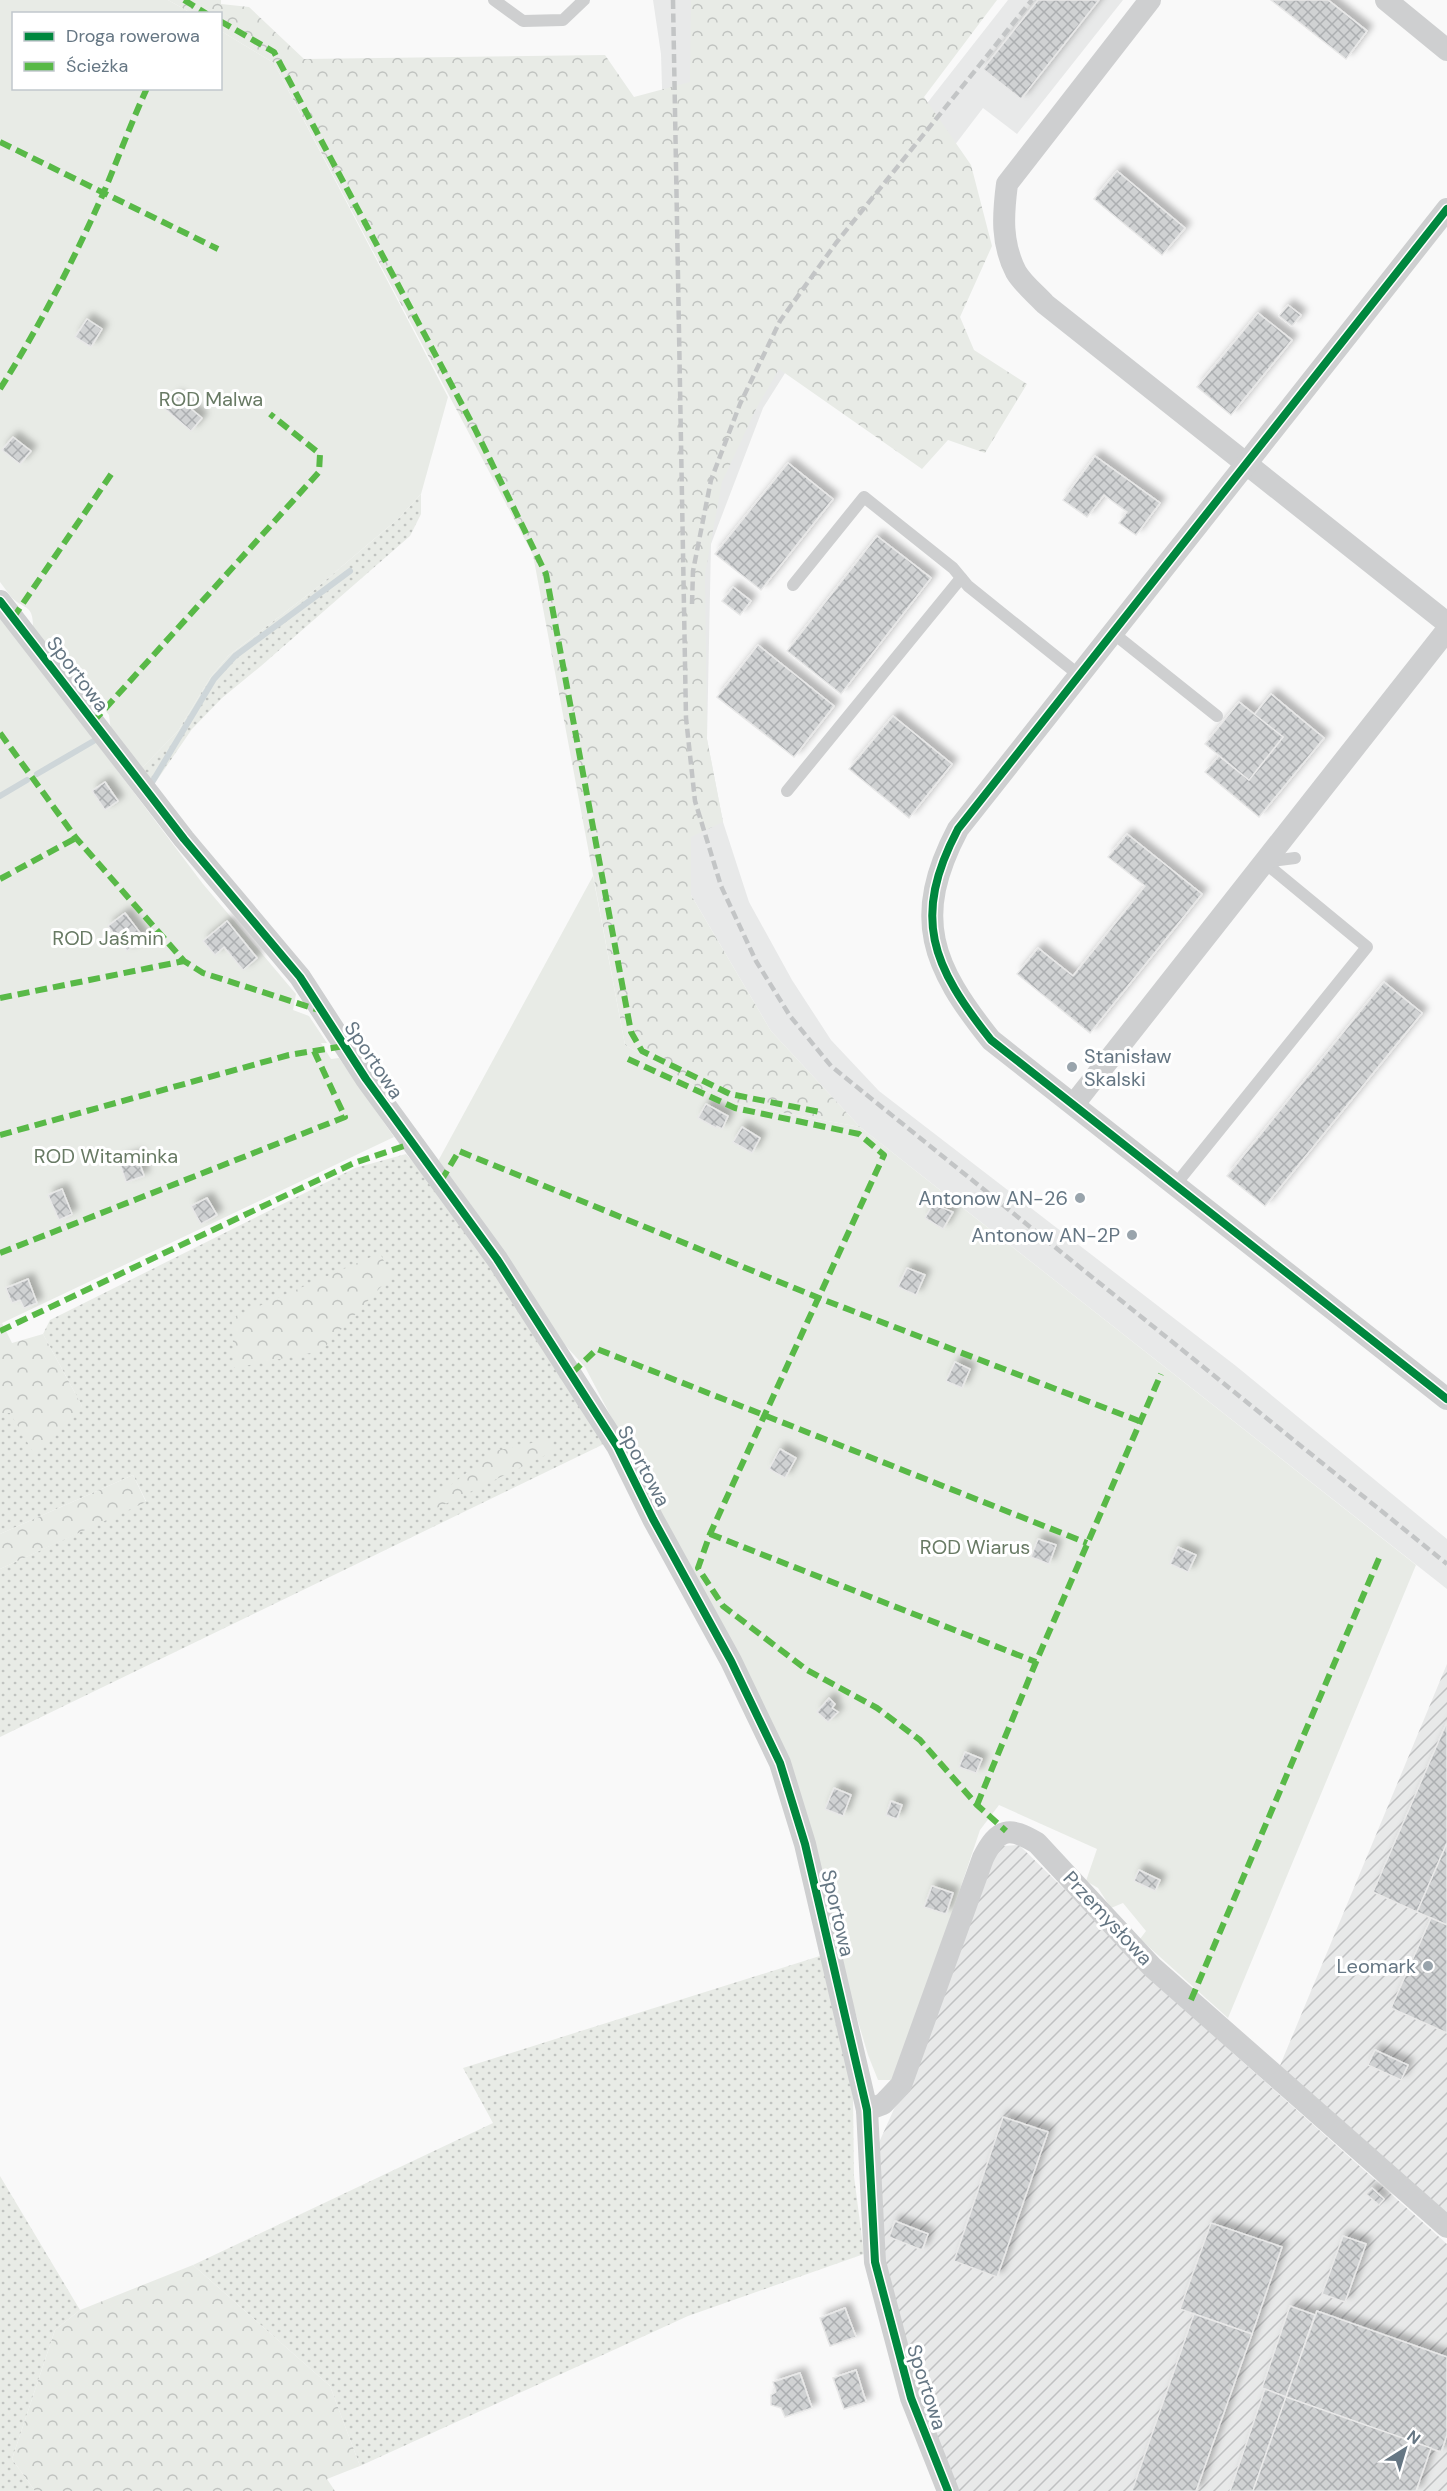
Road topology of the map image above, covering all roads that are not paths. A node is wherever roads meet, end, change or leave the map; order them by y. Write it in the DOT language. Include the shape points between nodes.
graph roads {
  1 [pos="494,0"];
  2 [pos="584,0"];
  3 [pos="1150,0"];
  4 [pos="1386,0"];
  5 [pos="1447,50"];
  6 [pos="1447,209"];
  7 [pos="1246,464"];
  8 [pos="961,578"];
  9 [pos="793,585"];
  10 [pos="0,601"];
  11 [pos="1447,623"];
  12 [pos="1447,630"];
  13 [pos="1113,633"];
  14 [pos="1079,675"];
  15 [pos="1217,716"];
  16 [pos="787,791"];
  17 [pos="1295,858"];
  18 [pos="1264,862"];
  19 [pos="1074,1104"];
  20 [pos="1176,1184"];
  21 [pos="1447,1399"];
  22 [pos="867,2110"];
  23 [pos="1447,2227"];
  24 [pos="948,2491"];
  1 -- 2 [label="lane" via="523,21 563,20"];
  3 -- 7 [label="street" via="1007,184 1004,240 1017,274 1045,304"];
  4 -- 5 [label="street"];
  6 -- 7 [label="street"];
  7 -- 11 [label="street"];
  7 -- 13 [label="street"];
  8 -- 9 [label="lane" via="864,497"];
  8 -- 14 [label="lane"];
  8 -- 16 [label="lane"];
  10 -- 22 [label="street, Sportowa" via="184,839 300,977 366,1079 497,1259 617,1446 731,1661 780,1763 805,1844"];
  12 -- 18 [label="street"];
  13 -- 14 [label="street"];
  13 -- 15 [label="lane"];
  14 -- 19 [label="street" via="958,829 938,873 932,908 933,931 946,976 964,1006 991,1040"];
  17 -- 18 [label="lane"];
  18 -- 19 [label="street"];
  18 -- 20 [label="lane" via="1367,947"];
  19 -- 20 [label="street"];
  20 -- 21 [label="street"];
  22 -- 23 [label="street, Przemysłowa" via="883,2104 901,2085 983,1858 996,1837 1014,1832 1037,1843 1152,1967"];
  22 -- 24 [label="street, Sportowa" via="875,2262 911,2398"];
}
